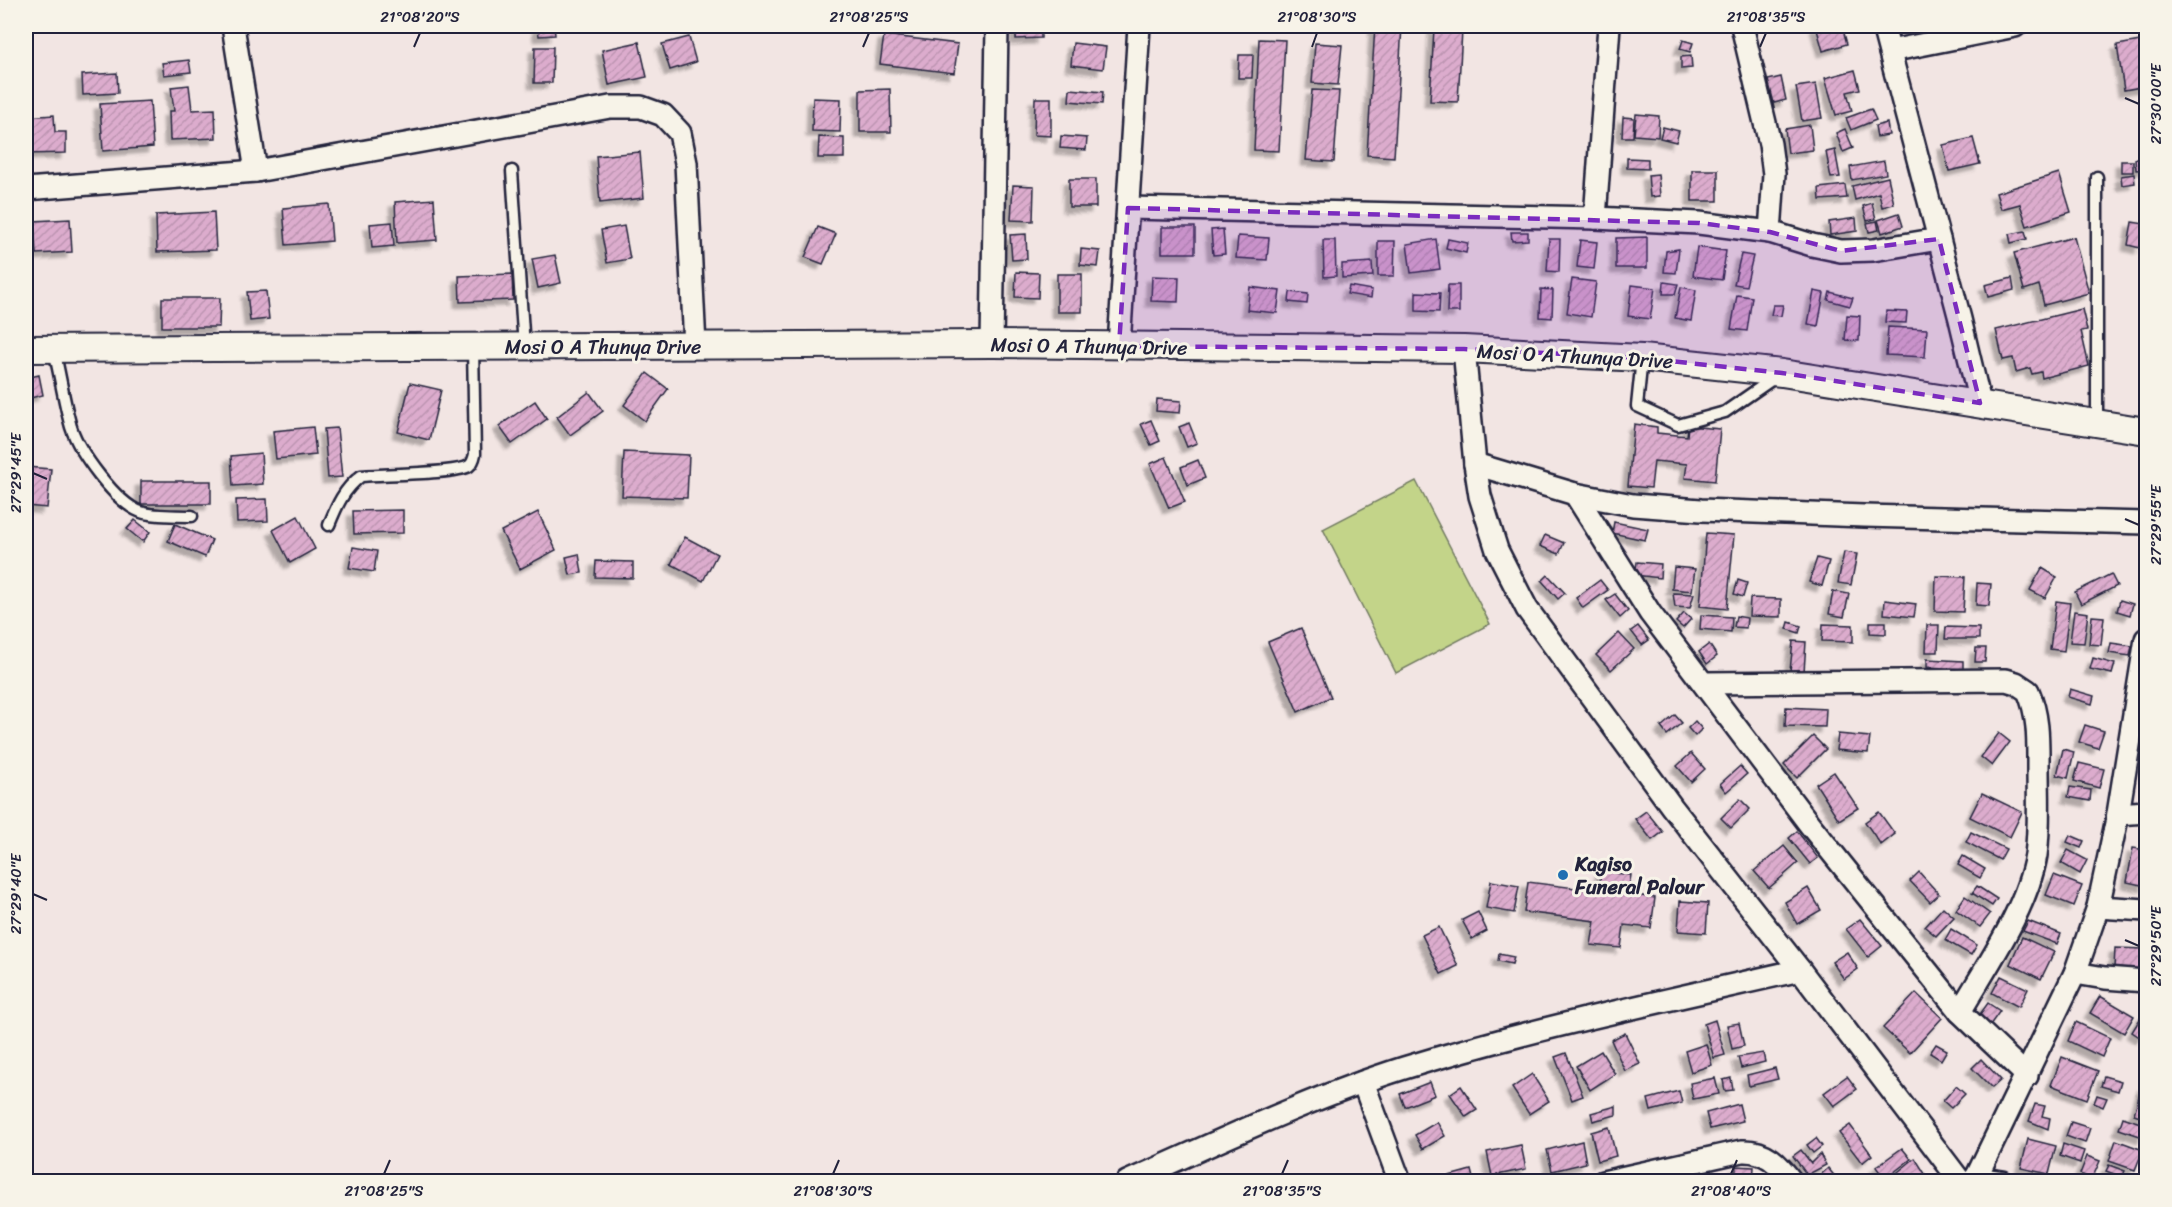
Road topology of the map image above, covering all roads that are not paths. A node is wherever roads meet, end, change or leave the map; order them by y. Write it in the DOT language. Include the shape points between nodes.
graph roads {
  1 [pos="232,26"];
  2 [pos="997,26"];
  3 [pos="1139,26"];
  4 [pos="1609,26"];
  5 [pos="1742,26"];
  6 [pos="1883,26"];
  7 [pos="2015,26"];
  8 [pos="1890,51"];
  9 [pos="256,171"];
  10 [pos="512,171"];
  11 [pos="2097,177"];
  12 [pos="26,189"];
  13 [pos="1128,208"];
  14 [pos="1595,218"];
  15 [pos="1770,232"];
  16 [pos="1939,239"];
  17 [pos="992,344"];
  18 [pos="695,346"];
  19 [pos="1119,346"];
  20 [pos="473,347"];
  21 [pos="524,347"];
  22 [pos="54,349"];
  23 [pos="26,350"];
  24 [pos="1464,350"];
  25 [pos="1642,358"];
  26 [pos="1782,373"];
  27 [pos="1980,403"];
  28 [pos="2097,423"];
  29 [pos="2146,431"];
  30 [pos="1475,464"];
  31 [pos="1575,494"];
  32 [pos="192,516"];
  33 [pos="2146,523"];
  34 [pos="329,525"];
  35 [pos="2146,639"];
  36 [pos="1705,682"];
  37 [pos="2146,812"];
  38 [pos="2118,814"];
  39 [pos="2098,907"];
  40 [pos="2146,910"];
  41 [pos="1800,970"];
  42 [pos="2075,973"];
  43 [pos="2146,981"];
  44 [pos="1960,1012"];
  45 [pos="2027,1076"];
  46 [pos="1363,1082"];
  47 [pos="1970,1180"];
  48 [pos="1127,1182"];
  49 [pos="1400,1182"];
  50 [pos="1603,1182"];
  51 [pos="1792,1182"];
  52 [pos="2003,1182"];
  1 -- 9 [label="street"];
  2 -- 17 [label="street"];
  3 -- 13 [label="street"];
  4 -- 14 [label="street"];
  5 -- 15 [label="street" via="1770,144 1774,174"];
  6 -- 8 [label="street"];
  7 -- 8 [label="street"];
  8 -- 16 [label="street"];
  9 -- 12 [label="street"];
  9 -- 18 [label="street" via="610,107 641,106 663,115 680,133 686,163"];
  10 -- 21 [label="lane"];
  11 -- 28 [label="lane"];
  13 -- 14 [label="street"];
  13 -- 19 [label="street"];
  14 -- 15 [label="street" via="1699,223"];
  15 -- 16 [label="street" via="1841,251"];
  16 -- 27 [label="street"];
  17 -- 18 [label="street, Mosi O A Thunya Drive"];
  17 -- 19 [label="street, Mosi O A Thunya Drive"];
  18 -- 21 [label="street, Mosi O A Thunya Drive"];
  19 -- 24 [label="street, Mosi O A Thunya Drive"];
  20 -- 21 [label="street, Mosi O A Thunya Drive"];
  20 -- 22 [label="street, Mosi O A Thunya Drive"];
  20 -- 34 [label="lane" via="473,462 450,471 361,476 340,499"];
  22 -- 23 [label="street, Mosi O A Thunya Drive"];
  22 -- 32 [label="lane" via="72,429 111,490 142,512"];
  24 -- 25 [label="street, Mosi O A Thunya Drive"];
  24 -- 30 [label="street"];
  25 -- 26 [label="street, Mosi O A Thunya Drive"];
  25 -- 26 [label="lane" via="1637,406 1678,425 1725,412"];
  26 -- 27 [label="street, Mosi O A Thunya Drive"];
  27 -- 28 [label="street, Mosi O A Thunya Drive"];
  28 -- 29 [label="street, Mosi O A Thunya Drive"];
  30 -- 31 [label="street"];
  30 -- 41 [label="street" via="1480,496 1497,550 1527,609 1672,807"];
  31 -- 33 [label="street" via="1633,505 1701,510"];
  31 -- 36 [label="street" via="1650,613"];
  35 -- 38 [label="street"];
  36 -- 44 [label="street" via="1810,825"];
  36 -- 44 [label="street" via="2006,680 2028,691 2037,719 2036,856 2013,920"];
  37 -- 38 [label="street"];
  38 -- 39 [label="street"];
  39 -- 40 [label="street"];
  39 -- 42 [label="street"];
  41 -- 46 [label="street" via="1601,1015"];
  41 -- 47 [label="street"];
  42 -- 43 [label="street"];
  42 -- 45 [label="street"];
  44 -- 45 [label="street"];
  45 -- 47 [label="street"];
  46 -- 48 [label="street"];
  46 -- 49 [label="street"];
  47 -- 52 [label="street"];
  50 -- 51 [label="street" via="1753,1150 1773,1159"];
}
